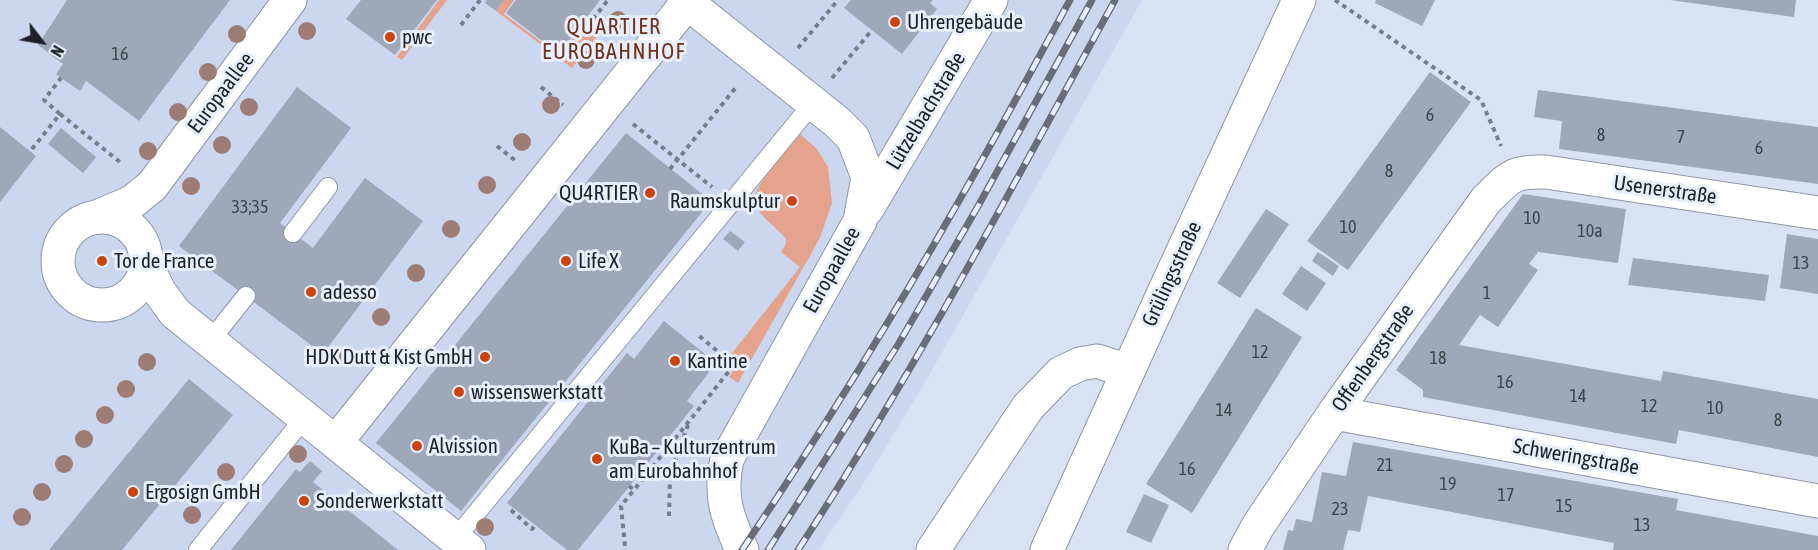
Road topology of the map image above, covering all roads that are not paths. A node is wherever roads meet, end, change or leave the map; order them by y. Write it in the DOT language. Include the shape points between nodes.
graph roads {
  1 [pos="290,0"];
  2 [pos="991,0"];
  3 [pos="1299,0"];
  4 [pos="685,1"];
  5 [pos="822,91"];
  6 [pos="1513,175"];
  7 [pos="152,186"];
  8 [pos="328,187"];
  9 [pos="1818,213"];
  10 [pos="99,216"];
  11 [pos="860,221"];
  12 [pos="293,233"];
  13 [pos="145,254"];
  14 [pos="246,296"];
  15 [pos="113,304"];
  16 [pos="175,313"];
  17 [pos="210,341"];
  18 [pos="1128,371"];
  19 [pos="1334,413"];
  20 [pos="305,417"];
  21 [pos="336,442"];
  22 [pos="1818,501"];
  23 [pos="737,539"];
  24 [pos="462,544"];
  25 [pos="198,550"];
  26 [pos="933,550"];
  27 [pos="1047,550"];
  28 [pos="1245,550"];
  1 -- 7 [label="street, Europaallee"];
  2 -- 11 [label="street, Lützelbachstraße"];
  3 -- 18 [label="street, Grülingsstraße"];
  4 -- 5 [label="street, Europaallee"];
  4 -- 21 [label="street"];
  5 -- 11 [label="street, Europaallee" via="837,122 853,138 868,177"];
  5 -- 24 [label="lane"];
  6 -- 9 [label="street, Usenerstraße" via="1546,172"];
  6 -- 19 [label="street, Offenbergstraße" via="1486,200"];
  7 -- 10 [label="street, Europaallee" via="132,202"];
  7 -- 13 [label="street, Europaallee" via="144,219"];
  8 -- 12 [label="lane"];
  10 -- 13 [label="street" via="112,217 134,230"];
  10 -- 15 [label="street" via="68,231 57,263 67,289 80,300 96,306"];
  11 -- 23 [label="street, Europaallee" via="727,459 722,480 724,502"];
  13 -- 15 [label="street" via="140,285"];
  13 -- 16 [label="street" via="159,291"];
  14 -- 17 [label="lane"];
  15 -- 16 [label="street" via="148,304"];
  16 -- 17 [label="street"];
  17 -- 20 [label="street"];
  18 -- 26 [label="street" via="1097,361 1061,373 1028,407"];
  18 -- 27 [label="street, Grülingsstraße"];
  19 -- 22 [label="street, Schweringstraße"];
  19 -- 28 [label="street, Offenbergstraße"];
  20 -- 21 [label="street"];
  20 -- 25 [label="lane"];
  21 -- 24 [label="street"];
}
